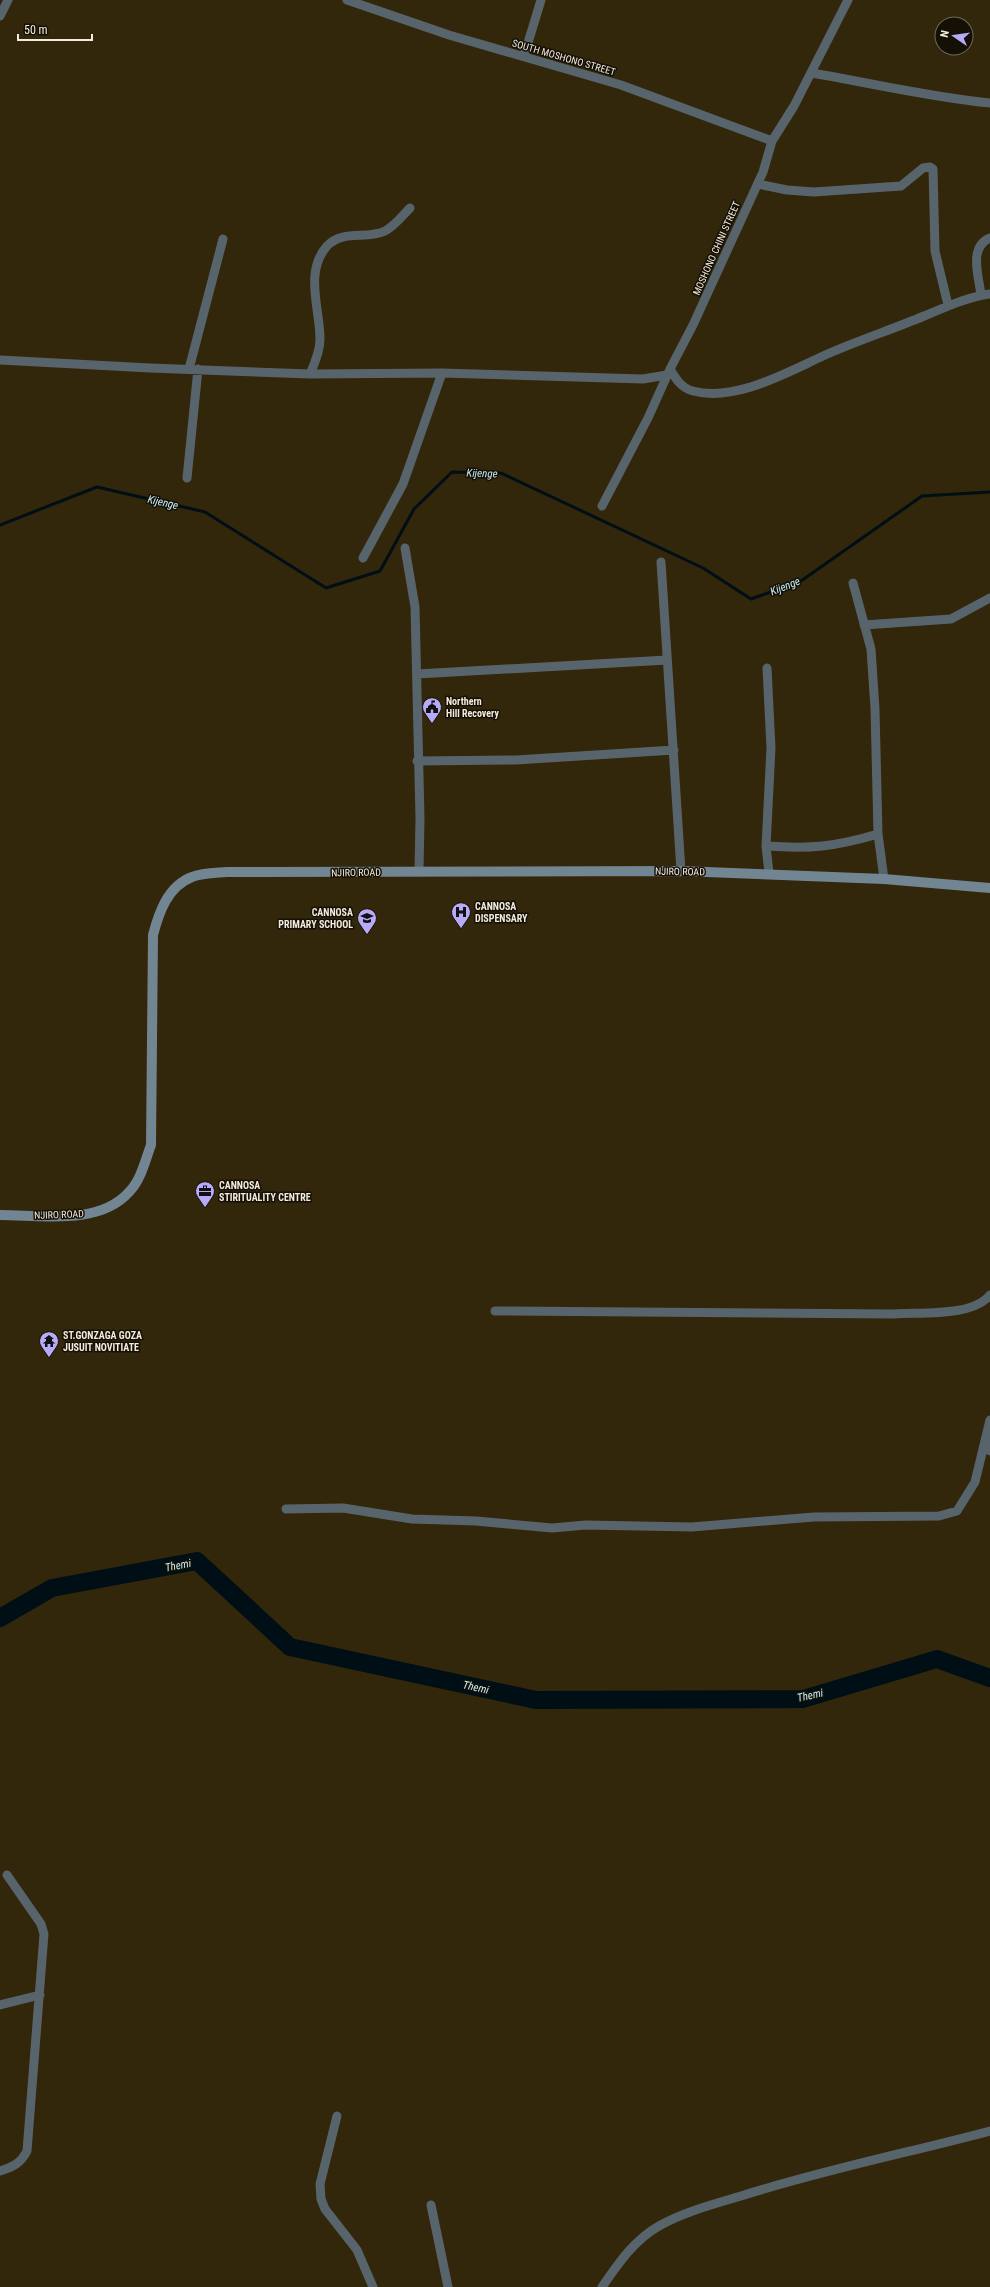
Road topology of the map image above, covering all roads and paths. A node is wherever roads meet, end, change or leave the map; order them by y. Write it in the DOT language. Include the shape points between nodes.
graph roads {
  1 [pos="8,0"];
  2 [pos="347,0"];
  3 [pos="541,0"];
  4 [pos="848,0"];
  5 [pos="0,16"];
  6 [pos="524,56"];
  7 [pos="812,73"];
  8 [pos="990,103"];
  9 [pos="772,141"];
  10 [pos="758,184"];
  11 [pos="410,208"];
  12 [pos="990,238"];
  13 [pos="224,239"];
  14 [pos="986,294"];
  15 [pos="948,305"];
  16 [pos="0,360"];
  17 [pos="193,369"];
  18 [pos="668,372"];
  19 [pos="442,373"];
  20 [pos="310,374"];
  21 [pos="187,478"];
  22 [pos="602,506"];
  23 [pos="405,548"];
  24 [pos="363,558"];
  25 [pos="662,562"];
  26 [pos="853,583"];
  27 [pos="990,598"];
  28 [pos="864,625"];
  29 [pos="667,660"];
  30 [pos="768,668"];
  31 [pos="417,674"];
  32 [pos="674,750"];
  33 [pos="417,761"];
  34 [pos="878,834"];
  35 [pos="766,846"];
  36 [pos="419,870"];
  37 [pos="681,871"];
  38 [pos="769,873"];
  39 [pos="884,879"];
  40 [pos="990,888"];
  41 [pos="0,1215"];
  42 [pos="990,1295"];
  43 [pos="495,1311"];
  44 [pos="990,1420"];
  45 [pos="986,1431"];
  46 [pos="990,1451"];
  47 [pos="286,1509"];
  48 [pos="7,1875"];
  49 [pos="40,1995"];
  50 [pos="0,2005"];
  51 [pos="337,2116"];
  52 [pos="990,2131"];
  53 [pos="0,2171"];
  54 [pos="431,2205"];
  55 [pos="373,2287"];
  56 [pos="448,2287"];
  57 [pos="602,2287"];
  1 -- 5 [label="street"];
  2 -- 6 [label="street, SOUTH MOSHONO STREET" via="449,35"];
  3 -- 6 [label="street"];
  4 -- 7 [label="street, MOSHONO CHINI STREET"];
  6 -- 9 [label="street, SOUTH MOSHONO STREET" via="621,85"];
  7 -- 8 [label="street" via="868,82 906,92"];
  7 -- 9 [label="street, MOSHONO CHINI STREET"];
  9 -- 10 [label="street, MOSHONO CHINI STREET"];
  10 -- 15 [label="street" via="814,192 901,186 923,168 930,167 933,169 934,181 935,251"];
  10 -- 18 [label="street, MOSHONO CHINI STREET" via="693,325"];
  11 -- 20 [label="street" via="385,231 354,234 338,239 328,246 321,257 315,282 320,340"];
  12 -- 14 [label="street" via="983,241 978,248 976,260"];
  13 -- 17 [label="street"];
  14 -- 15 [label="street"];
  15 -- 18 [label="street" via="823,356 774,380 738,390 708,393 693,391 684,388"];
  16 -- 17 [label="street"];
  17 -- 20 [label="street"];
  17 -- 21 [label="street"];
  18 -- 19 [label="street" via="643,379"];
  18 -- 22 [label="street, MOSHONO CHINI STREET" via="648,418"];
  19 -- 20 [label="street"];
  19 -- 24 [label="street" via="403,484"];
  23 -- 31 [label="street" via="415,607"];
  25 -- 29 [label="street"];
  26 -- 28 [label="street"];
  27 -- 28 [label="street" via="951,619"];
  28 -- 34 [label="street" via="871,649 874,680"];
  29 -- 31 [label="street"];
  29 -- 32 [label="street"];
  30 -- 35 [label="street" via="771,748"];
  31 -- 33 [label="street"];
  32 -- 33 [label="street" via="516,760"];
  32 -- 37 [label="street"];
  33 -- 36 [label="street"];
  34 -- 35 [label="street" via="845,844 818,848"];
  34 -- 39 [label="street"];
  35 -- 38 [label="street"];
  36 -- 37 [label="street, NJIRO ROAD"];
  36 -- 41 [label="street, NJIRO ROAD" via="334,873 227,872 192,876 177,888 159,912 153,935 151,1145 141,1174 129,1192 110,1207 94,1212 74,1215"];
  37 -- 38 [label="street, NJIRO ROAD"];
  38 -- 39 [label="street, NJIRO ROAD"];
  39 -- 40 [label="street, NJIRO ROAD"];
  42 -- 43 [label="street" via="975,1307 894,1314"];
  44 -- 45 [label="street"];
  45 -- 46 [label="street"];
  45 -- 47 [label="street" via="975,1482 966,1499 957,1511 939,1516 814,1517 692,1527 586,1525 552,1528 476,1521 412,1519 317,1506"];
  48 -- 49 [label="street" via="41,1924 44,1934"];
  49 -- 50 [label="street"];
  49 -- 53 [label="street" via="27,2151 23,2159 14,2166"];
  51 -- 55 [label="street" via="320,2184 321,2199 325,2209 357,2250"];
  52 -- 57 [label="street" via="781,2183 692,2212 659,2226 642,2239 623,2257"];
  54 -- 56 [label="street"];
}
